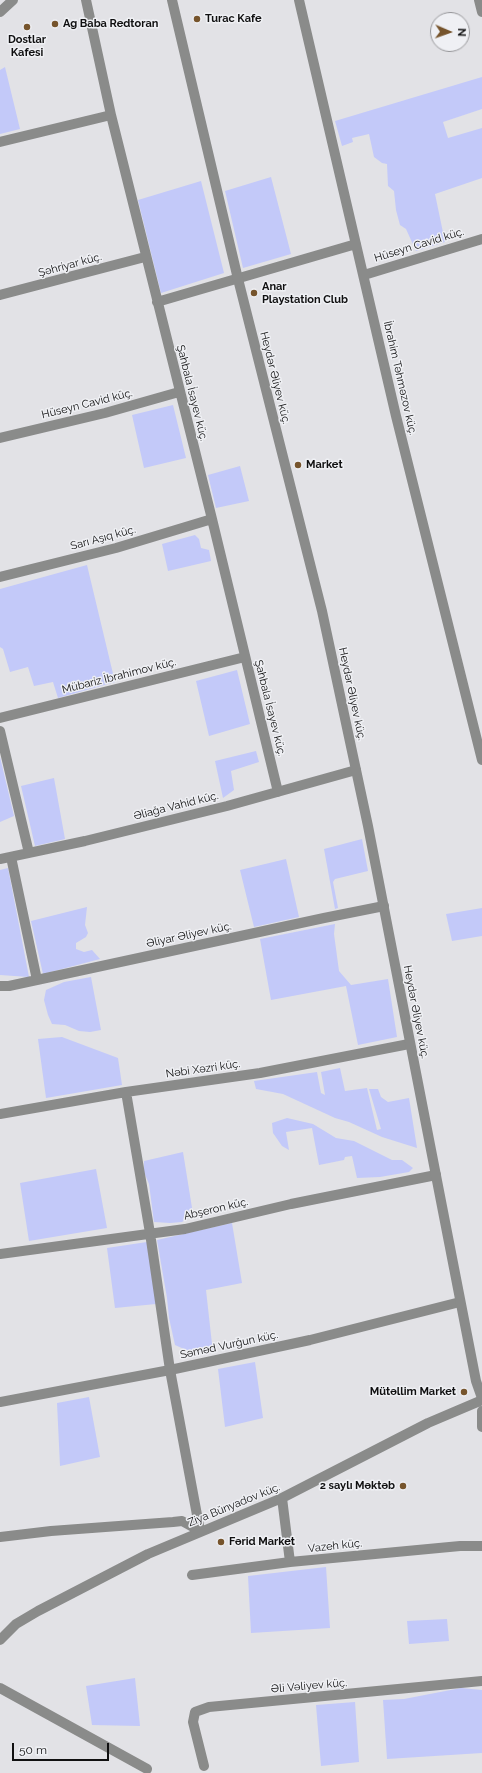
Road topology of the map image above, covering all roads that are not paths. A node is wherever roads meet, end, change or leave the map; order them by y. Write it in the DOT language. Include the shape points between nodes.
graph roads {
  1 [pos="13,0"];
  2 [pos="86,0"];
  3 [pos="172,0"];
  4 [pos="299,0"];
  5 [pos="479,0"];
  6 [pos="0,12"];
  7 [pos="482,12"];
  8 [pos="111,115"];
  9 [pos="0,142"];
  10 [pos="482,238"];
  11 [pos="356,244"];
  12 [pos="145,257"];
  13 [pos="364,275"];
  14 [pos="238,279"];
  15 [pos="0,295"];
  16 [pos="157,302"];
  17 [pos="180,392"];
  18 [pos="0,438"];
  19 [pos="212,519"];
  20 [pos="0,577"];
  21 [pos="245,657"];
  22 [pos="0,718"];
  23 [pos="0,731"];
  24 [pos="482,760"];
  25 [pos="356,770"];
  26 [pos="278,792"];
  27 [pos="29,853"];
  28 [pos="11,857"];
  29 [pos="0,859"];
  30 [pos="384,906"];
  31 [pos="37,980"];
  32 [pos="0,986"];
  33 [pos="409,1044"];
  34 [pos="126,1092"];
  35 [pos="0,1114"];
  36 [pos="436,1175"];
  37 [pos="150,1233"];
  38 [pos="0,1254"];
  39 [pos="460,1302"];
  40 [pos="170,1370"];
  41 [pos="482,1399"];
  42 [pos="0,1402"];
  43 [pos="482,1411"];
  44 [pos="482,1427"];
  45 [pos="282,1498"];
  46 [pos="200,1531"];
  47 [pos="0,1537"];
  48 [pos="482,1546"];
  49 [pos="290,1562"];
  50 [pos="192,1576"];
  51 [pos="0,1640"];
  52 [pos="482,1681"];
  53 [pos="0,1688"];
  54 [pos="204,1766"];
  55 [pos="147,1769"];
  1 -- 6 [label="street"];
  2 -- 8 [label="street, Şahbala İsayev küç."];
  3 -- 14 [label="street, Heydər Əliyev küç."];
  4 -- 11 [label="street, İbrahim Təhməzov küç."];
  5 -- 7 [label="street"];
  8 -- 9 [label="street"];
  8 -- 12 [label="street, Şahbala İsayev küç."];
  10 -- 13 [label="street, Hüseyn Cavid küç."];
  11 -- 13 [label="street, İbrahim Təhməzov küç."];
  11 -- 14 [label="street"];
  12 -- 15 [label="street, Şəhriyar küç."];
  12 -- 16 [label="street, Şahbala İsayev küç."];
  13 -- 24 [label="street, İbrahim Təhməzov küç." via="396,416"];
  14 -- 16 [label="street"];
  14 -- 25 [label="street, Heydər Əliyev küç." via="322,611"];
  16 -- 17 [label="street, Şahbala İsayev küç."];
  17 -- 18 [label="street, Hüseyn Cavid küç."];
  17 -- 19 [label="street, Şahbala İsayev küç."];
  19 -- 20 [label="street, Sarı Aşıq küç." via="116,548"];
  19 -- 21 [label="street, Şahbala İsayev küç."];
  21 -- 22 [label="street, Mübariz İbrahimov küç."];
  21 -- 26 [label="street, Şahbala İsayev küç."];
  23 -- 27 [label="street"];
  25 -- 26 [label="street, Əliağa Vahid küç."];
  25 -- 30 [label="street, Heydər Əliyev küç."];
  26 -- 27 [label="street, Əliağa Vahid küç."];
  27 -- 28 [label="street, Əliağa Vahid küç."];
  28 -- 29 [label="street, Əliağa Vahid küç."];
  28 -- 31 [label="street"];
  30 -- 31 [label="street, Əliyar Əliyev küç."];
  30 -- 33 [label="street, Heydər Əliyev küç."];
  31 -- 32 [label="street, Əliyar Əliyev küç."];
  33 -- 34 [label="street, Nəbi Xəzri küç." via="260,1073"];
  33 -- 36 [label="street, Heydər Əliyev küç."];
  34 -- 35 [label="street, Nəbi Xəzri küç."];
  34 -- 37 [label="street"];
  36 -- 37 [label="street, Abşeron küç." via="185,1228"];
  36 -- 39 [label="street, Heydər Əliyev küç."];
  37 -- 38 [label="street, Abşeron küç."];
  37 -- 40 [label="street"];
  39 -- 40 [label="street, Səməd Vurğun küç." via="310,1340"];
  39 -- 41 [label="street, Heydər Əliyev küç."];
  40 -- 42 [label="street, Səməd Vurğun küç."];
  40 -- 46 [label="street"];
  41 -- 45 [label="street, Ziya Bünyadov küç." via="428,1423"];
  43 -- 44 [label="street"];
  45 -- 46 [label="street, Ziya Bünyadov küç."];
  45 -- 49 [label="street"];
  46 -- 47 [label="street" via="182,1522 173,1522"];
  46 -- 51 [label="street, Ziya Bünyadov küç." via="148,1554 38,1611 16,1624"];
  48 -- 49 [label="street, Vazeh küç."];
  49 -- 50 [label="street, Vazeh küç."];
  52 -- 54 [label="street, Əli Vəliyev küç." via="209,1707 195,1712 193,1722"];
  53 -- 55 [label="street"];
}
